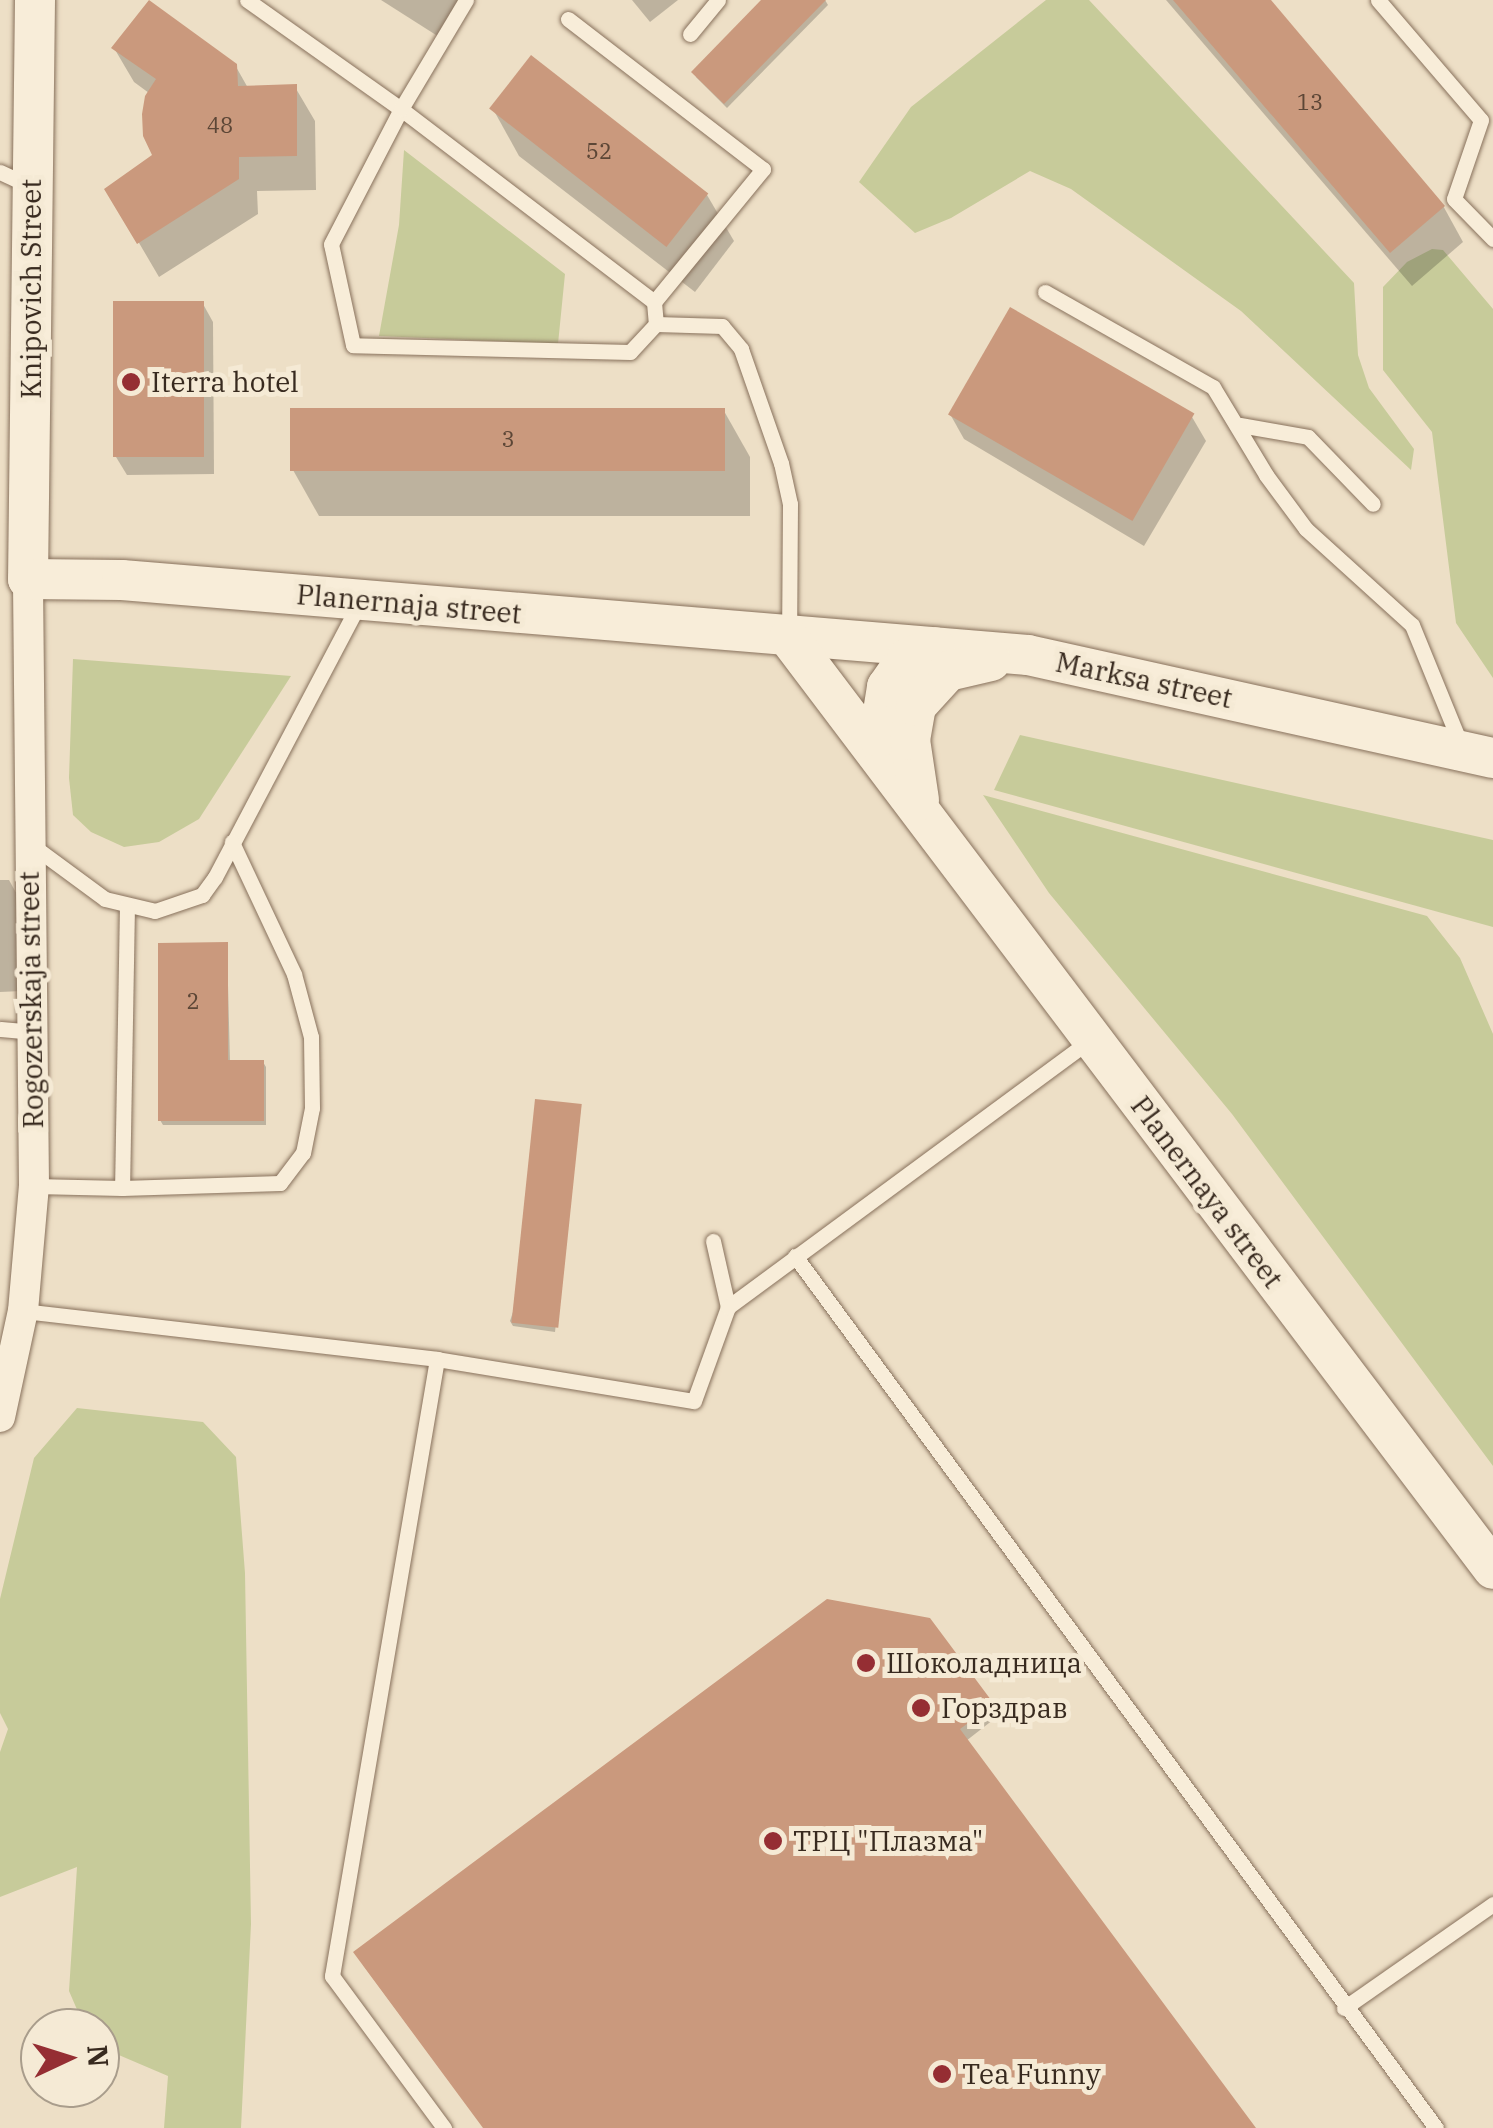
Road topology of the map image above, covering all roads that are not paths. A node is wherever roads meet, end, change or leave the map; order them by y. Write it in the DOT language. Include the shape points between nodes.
graph roads {
  1 [pos="36,0"];
  2 [pos="247,0"];
  3 [pos="466,0"];
  4 [pos="718,0"];
  5 [pos="1378,0"];
  6 [pos="568,19"];
  7 [pos="690,34"];
  8 [pos="401,109"];
  9 [pos="15,179"];
  10 [pos="1493,239"];
  11 [pos="1045,292"];
  12 [pos="654,302"];
  13 [pos="656,324"];
  14 [pos="1240,425"];
  15 [pos="1372,504"];
  16 [pos="28,579"];
  17 [pos="362,599"];
  18 [pos="789,638"];
  19 [pos="936,647"];
  20 [pos="1028,655"];
  21 [pos="1478,755"];
  22 [pos="896,776"];
  23 [pos="922,813"];
  24 [pos="232,842"];
  25 [pos="30,844"];
  26 [pos="126,905"];
  27 [pos="0,1030"];
  28 [pos="32,1032"];
  29 [pos="1090,1040"];
  30 [pos="34,1186"];
  31 [pos="122,1188"];
  32 [pos="713,1241"];
  33 [pos="795,1256"];
  34 [pos="728,1307"];
  35 [pos="23,1311"];
  36 [pos="437,1359"];
  37 [pos="0,1418"];
  38 [pos="1493,1570"];
  39 [pos="1493,1904"];
  40 [pos="1344,2008"];
  41 [pos="444,2128"];
  42 [pos="1436,2128"];
  1 -- 9 [label="main road, Knipovich Street"];
  2 -- 8 [label="lane"];
  3 -- 8 [label="lane"];
  4 -- 7 [label="lane"];
  5 -- 10 [label="lane" via="1481,120 1454,199"];
  6 -- 12 [label="lane" via="763,168"];
  8 -- 12 [label="lane"];
  8 -- 13 [label="lane" via="331,244 353,344 630,352"];
  9 -- 16 [label="main road, Knipovich Street"];
  11 -- 14 [label="lane" via="1213,387"];
  12 -- 13 [label="lane"];
  13 -- 18 [label="lane" via="722,326 740,349 790,504"];
  14 -- 15 [label="lane" via="1308,437"];
  14 -- 21 [label="lane" via="1266,476 1306,529 1412,624"];
  16 -- 17 [label="main road, Planernaja street"];
  16 -- 25 [label="street, Rogozerskaja street"];
  17 -- 18 [label="main road, Planernaja street"];
  17 -- 24 [label="lane"];
  18 -- 19 [label="main road, Marksa street"];
  18 -- 22 [label="main road"];
  19 -- 20 [label="main road, Marksa street"];
  19 -- 22 [label="main road" via="907,658 887,687 879,737"];
  20 -- 21 [label="main road, Marksa street"];
  20 -- 23 [label="main road" via="948,671 916,706 910,740"];
  22 -- 23 [label="main road, Planernaya street"];
  23 -- 29 [label="main road, Planernaya street"];
  24 -- 26 [label="lane" via="202,895 156,911"];
  24 -- 31 [label="lane" via="294,974 311,1037 312,1108 304,1154 280,1183"];
  25 -- 26 [label="lane" via="105,899"];
  25 -- 28 [label="street, Rogozerskaja street"];
  26 -- 31 [label="lane"];
  27 -- 28 [label="lane"];
  28 -- 30 [label="street, Rogozerskaja street"];
  29 -- 33 [label="lane"];
  29 -- 38 [label="main road, Planernaya street"];
  30 -- 31 [label="lane"];
  30 -- 35 [label="street, Rogozerskaja street"];
  32 -- 34 [label="lane"];
  33 -- 34 [label="lane"];
  33 -- 40 [label="lane"];
  34 -- 36 [label="lane" via="694,1401"];
  35 -- 36 [label="lane"];
  35 -- 37 [label="street, Rogozerskaja street"];
  36 -- 41 [label="lane" via="332,1976"];
  39 -- 40 [label="lane"];
  40 -- 42 [label="lane"];
}
